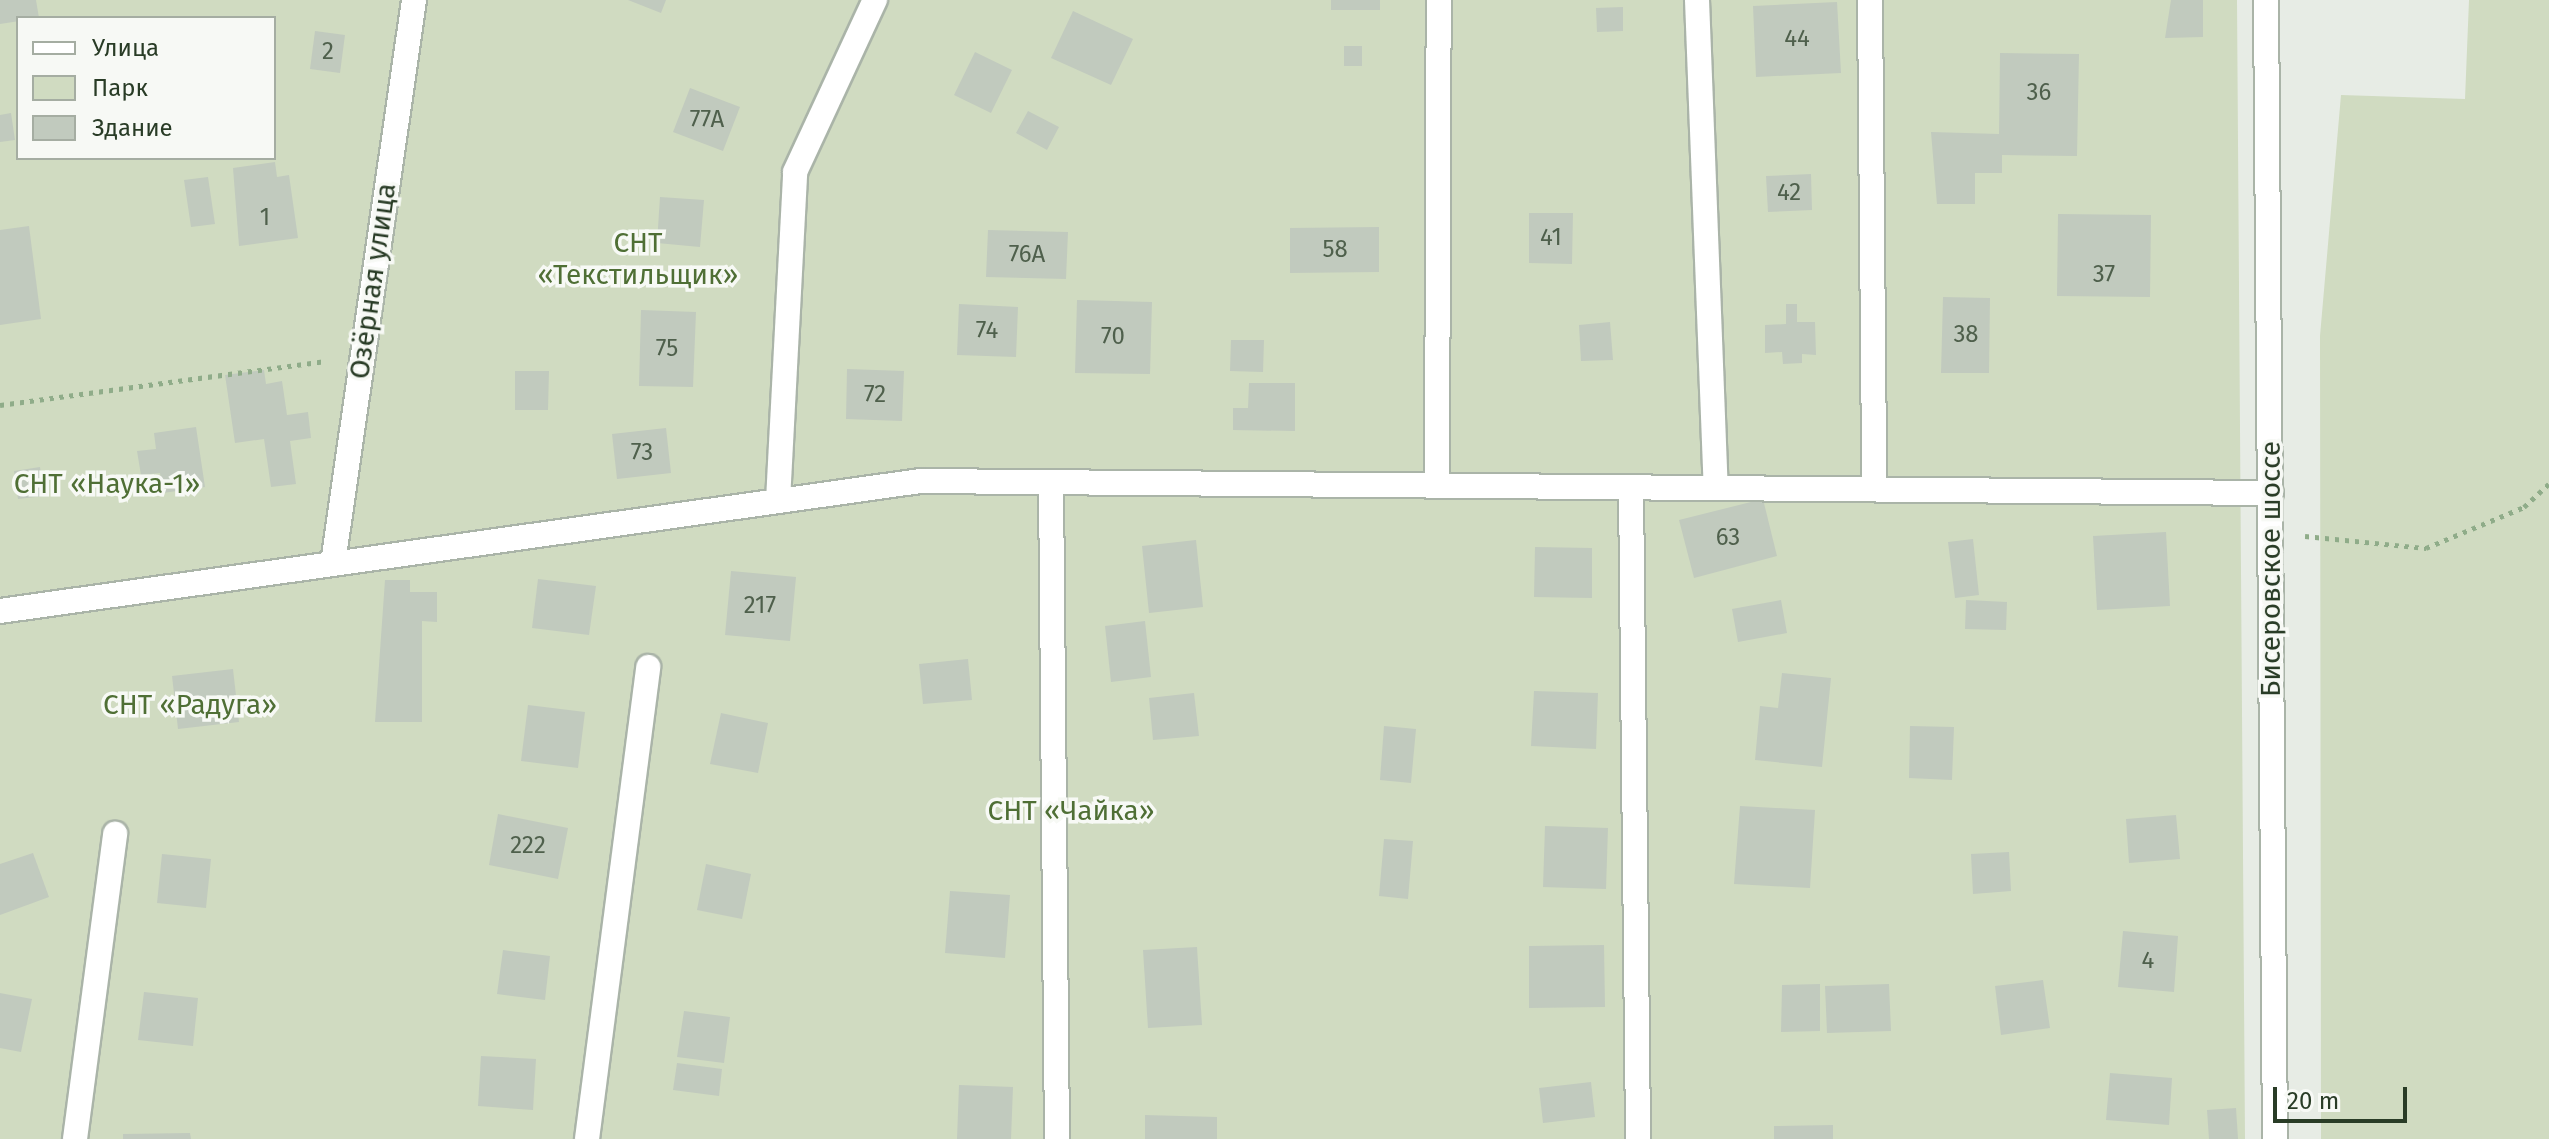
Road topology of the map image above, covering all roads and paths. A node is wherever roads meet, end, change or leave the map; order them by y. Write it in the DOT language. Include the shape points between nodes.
graph roads {
  1 [pos="414,0"];
  2 [pos="875,0"];
  3 [pos="1439,0"];
  4 [pos="1697,0"];
  5 [pos="1870,0"];
  6 [pos="2266,0"];
  7 [pos="363,356"];
  8 [pos="0,405"];
  9 [pos="1051,482"];
  10 [pos="2549,484"];
  11 [pos="1437,485"];
  12 [pos="1631,487"];
  13 [pos="1716,487"];
  14 [pos="1874,489"];
  15 [pos="2271,493"];
  16 [pos="778,501"];
  17 [pos="2271,537"];
  18 [pos="333,563"];
  19 [pos="0,611"];
  20 [pos="648,667"];
  21 [pos="115,834"];
  22 [pos="75,1139"];
  23 [pos="587,1139"];
  24 [pos="1057,1139"];
  25 [pos="1638,1139"];
  26 [pos="2275,1139"];
  1 -- 7 [label="street, Озёрная улица"];
  2 -- 16 [label="street" via="795,172"];
  3 -- 11 [label="street"];
  4 -- 13 [label="street"];
  5 -- 14 [label="street"];
  6 -- 15 [label="street, Бисеровское шоссе"];
  7 -- 8 [label="path"];
  7 -- 18 [label="street, Озёрная улица"];
  9 -- 11 [label="street"];
  9 -- 16 [label="street" via="920,481"];
  9 -- 24 [label="street"];
  10 -- 17 [label="path" via="2524,507 2426,548 2348,535"];
  11 -- 12 [label="street"];
  12 -- 13 [label="street"];
  12 -- 25 [label="street"];
  13 -- 14 [label="street"];
  14 -- 15 [label="street"];
  15 -- 17 [label="street, Бисеровское шоссе"];
  16 -- 18 [label="street"];
  17 -- 26 [label="street, Бисеровское шоссе"];
  18 -- 19 [label="street"];
  20 -- 23 [label="street"];
  21 -- 22 [label="street"];
}
